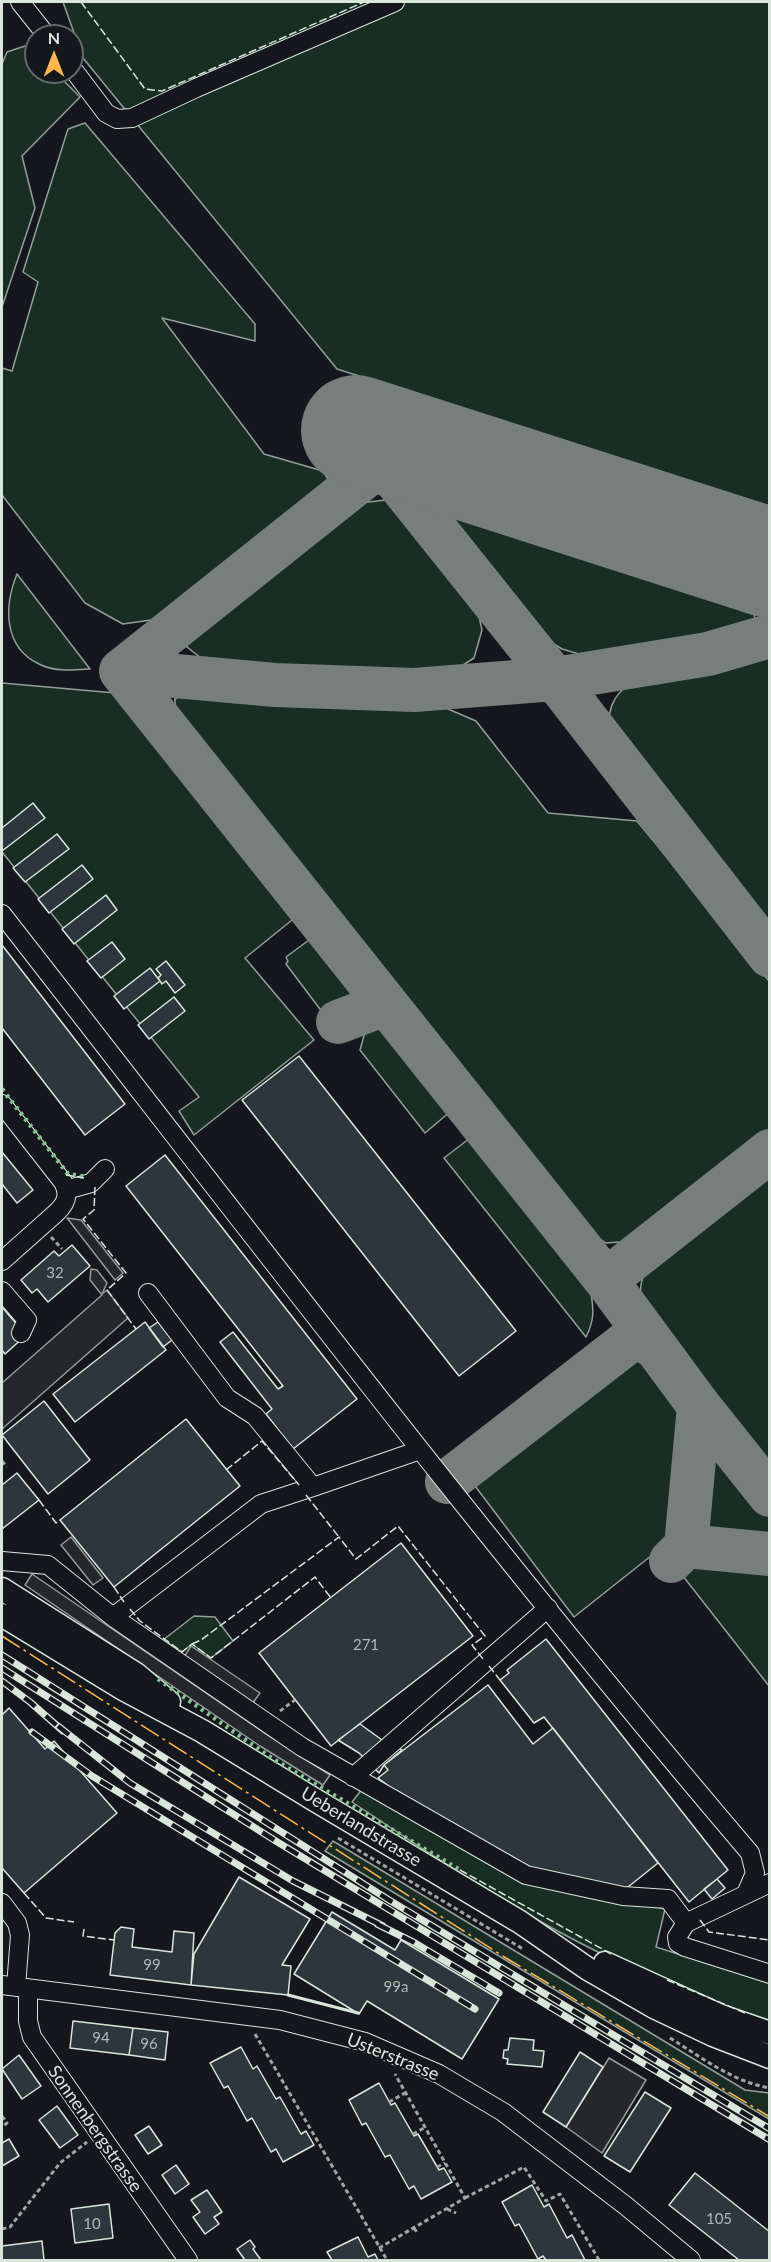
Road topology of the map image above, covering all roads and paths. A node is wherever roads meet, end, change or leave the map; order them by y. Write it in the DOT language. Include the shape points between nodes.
graph roads {
  1 [pos="20,2"];
  2 [pos="395,2"];
  3 [pos="37,24"];
  4 [pos="84,84"];
  5 [pos="2,914"];
  6 [pos="2,1104"];
  7 [pos="105,1169"];
  8 [pos="66,1195"];
  9 [pos="48,1233"];
  10 [pos="62,1249"];
  11 [pos="2,1261"];
  12 [pos="2,1291"];
  13 [pos="148,1293"];
  14 [pos="21,1333"];
  15 [pos="420,1450"];
  16 [pos="2,1461"];
  17 [pos="7,1467"];
  18 [pos="313,1487"];
  19 [pos="2,1561"];
  20 [pos="2,1589"];
  21 [pos="548,1608"];
  22 [pos="2,1615"];
  23 [pos="112,1617"];
  24 [pos="202,1731"];
  25 [pos="353,1777"];
  26 [pos="770,1883"];
  27 [pos="746,1894"];
  28 [pos="2,1903"];
  29 [pos="520,1922"];
  30 [pos="686,1923"];
  31 [pos="770,1974"];
  32 [pos="15,1987"];
  33 [pos="251,2029"];
  34 [pos="770,2033"];
  35 [pos="770,2057"];
  36 [pos="394,2074"];
  37 [pos="405,2093"];
  38 [pos="389,2102"];
  39 [pos="2,2116"];
  40 [pos="2,2127"];
  41 [pos="425,2127"];
  42 [pos="413,2134"];
  43 [pos="92,2139"];
  44 [pos="445,2163"];
  45 [pos="437,2167"];
  46 [pos="465,2198"];
  47 [pos="447,2209"];
  48 [pos="456,2213"];
  49 [pos="414,2228"];
  50 [pos="2,2229"];
  51 [pos="418,2234"];
  52 [pos="380,2248"];
  53 [pos="188,2260"];
  54 [pos="387,2260"];
  55 [pos="599,2260"];
  56 [pos="691,2260"];
  1 -- 3 [label="street"];
  2 -- 4 [label="street" via="132,118 117,119 106,113"];
  5 -- 15 [label="street"];
  6 -- 8 [label="street" via="63,1182"];
  7 -- 8 [label="street" via="91,1183"];
  8 -- 11 [label="street" via="56,1214"];
  9 -- 10 [label="path"];
  12 -- 14 [label="street" via="27,1320"];
  13 -- 18 [label="street" via="227,1398 255,1416"];
  15 -- 18 [label="street"];
  15 -- 21 [label="street"];
  16 -- 17 [label="path"];
  18 -- 23 [label="street" via="261,1504"];
  19 -- 23 [label="street" via="48,1564"];
  20 -- 24 [label="main road, Ueberlandstrasse" via="136,1674"];
  21 -- 25 [label="street"];
  21 -- 27 [label="street" via="750,1853 755,1873"];
  22 -- 24 [label="main road, Ueberlandstrasse" via="125,1690"];
  23 -- 25 [label="street" via="302,1747"];
  24 -- 29 [label="main road, Ueberlandstrasse"];
  25 -- 30 [label="street" via="526,1875 623,1896 668,1899"];
  26 -- 27 [label="street"];
  27 -- 30 [label="street"];
  28 -- 32 [label="street, Sonnenbergstrasse" via="17,1923 20,1935"];
  29 -- 34 [label="main road, Ueberlandstrasse" via="653,1986"];
  29 -- 35 [label="main road, Ueberlandstrasse" via="588,1969 654,2007"];
  30 -- 31 [label="street" via="677,1937 678,1943"];
  32 -- 53 [label="street, Sonnenbergstrasse" via="32,2037 73,2111"];
  32 -- 56 [label="street, Usterstrasse" via="280,2020 365,2042 439,2074 503,2112"];
  33 -- 52 [label="path"];
  36 -- 37 [label="path"];
  37 -- 38 [label="path"];
  37 -- 41 [label="path"];
  39 -- 40 [label="path" via="7,2123"];
  41 -- 42 [label="path"];
  41 -- 44 [label="path"];
  43 -- 50 [label="path" via="60,2163 10,2227"];
  44 -- 45 [label="path"];
  44 -- 46 [label="path"];
  46 -- 47 [label="path"];
  46 -- 55 [label="path" via="525,2167 546,2201 560,2194"];
  47 -- 48 [label="path"];
  47 -- 49 [label="path"];
  49 -- 51 [label="path"];
  49 -- 52 [label="path"];
  52 -- 54 [label="path"];
}
